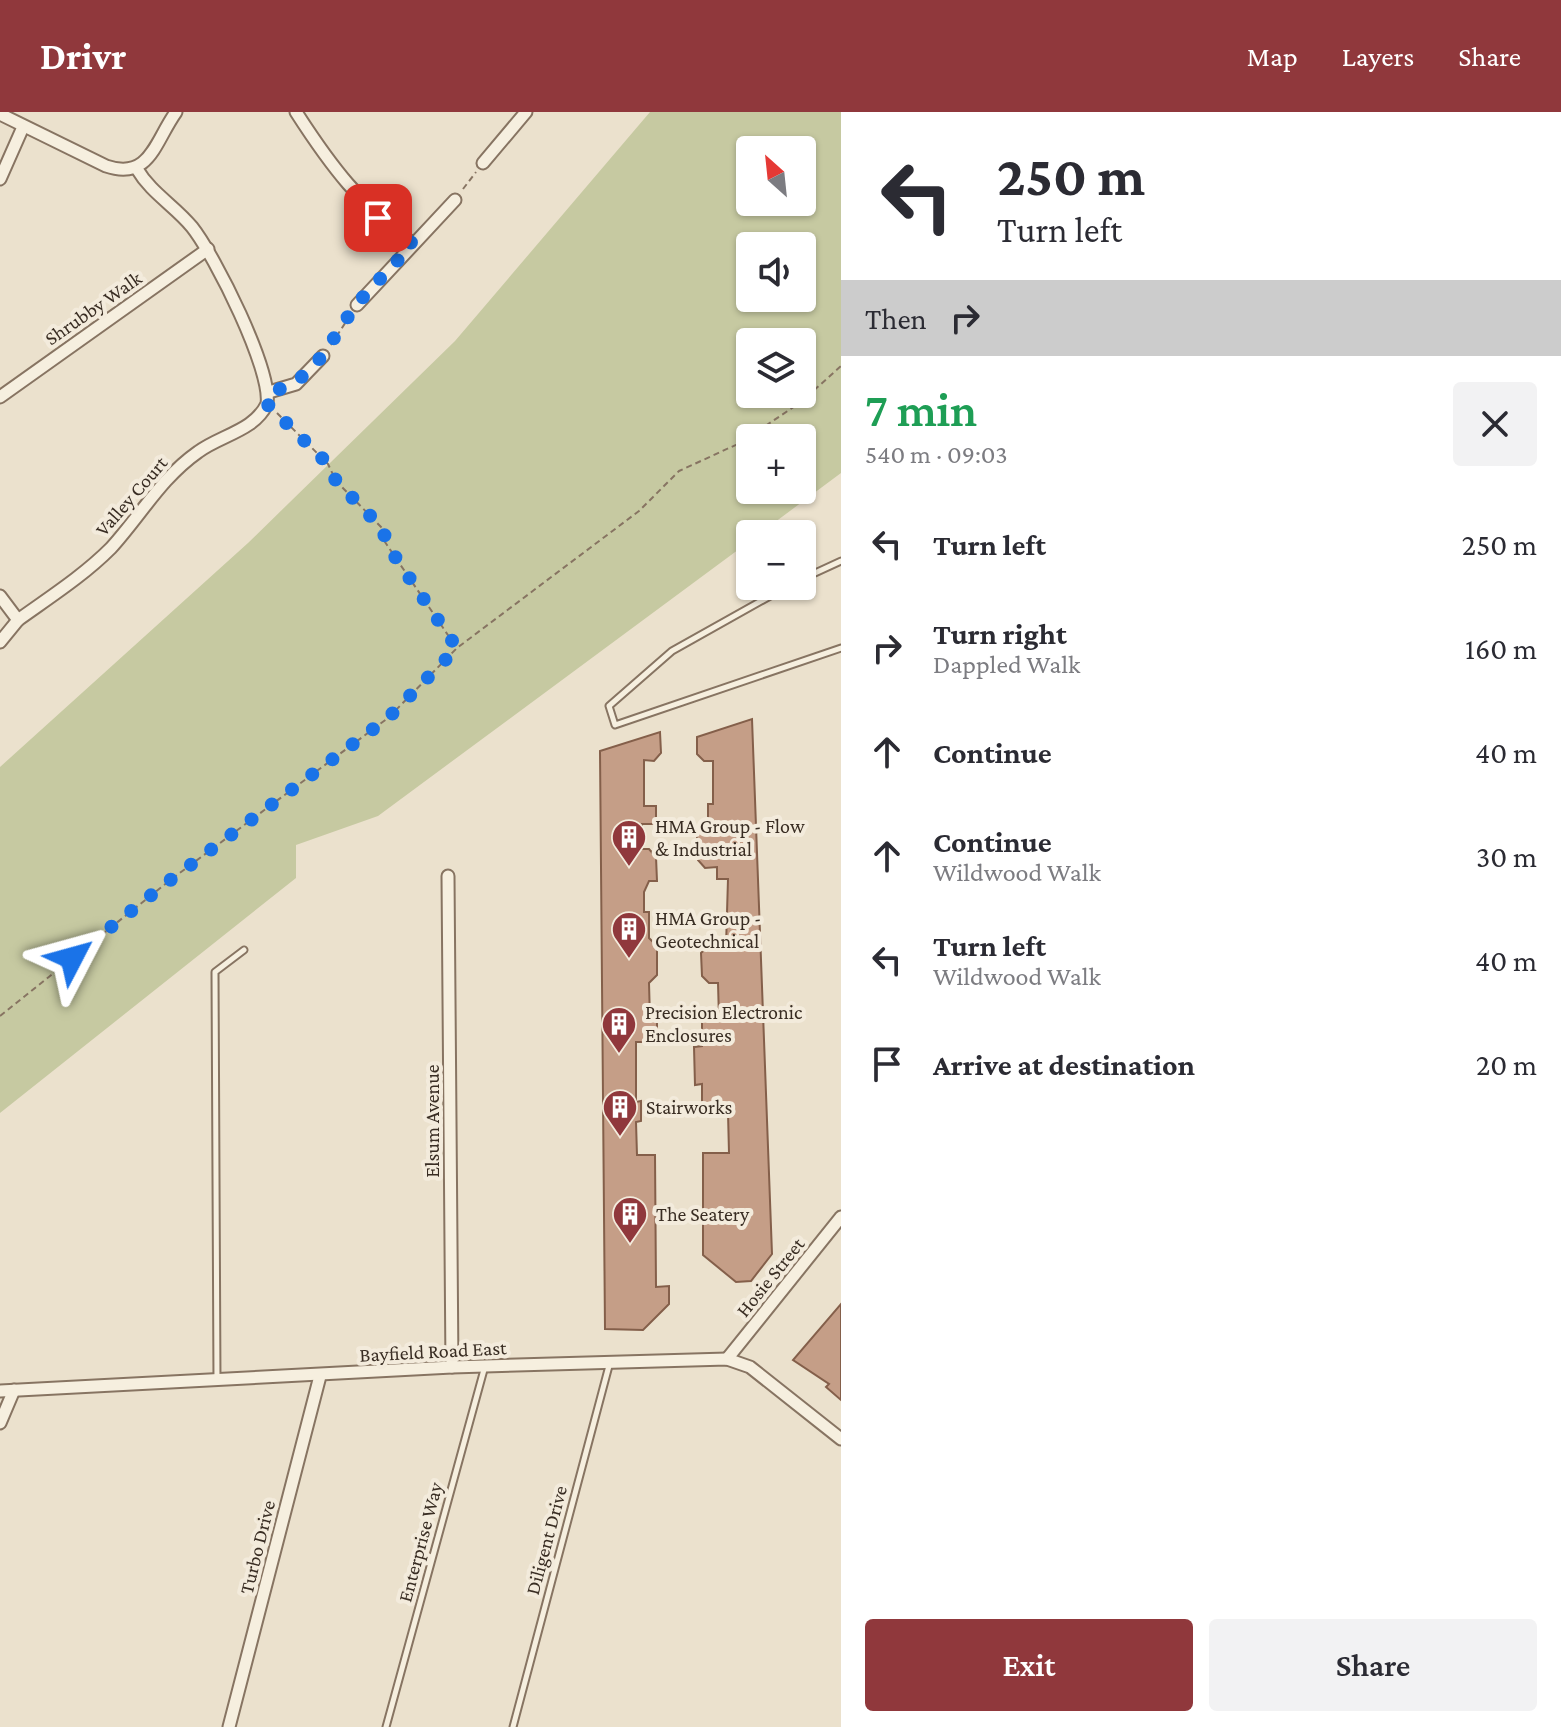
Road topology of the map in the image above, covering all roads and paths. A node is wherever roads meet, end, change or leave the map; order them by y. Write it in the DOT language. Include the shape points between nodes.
graph roads {
  1 [pos="176,112"];
  2 [pos="296,112"];
  3 [pos="526,112"];
  4 [pos="0,114"];
  5 [pos="23,127"];
  6 [pos="483,163"];
  7 [pos="137,169"];
  8 [pos="0,179"];
  9 [pos="455,200"];
  10 [pos="413,244"];
  11 [pos="208,249"];
  12 [pos="357,305"];
  13 [pos="323,356"];
  14 [pos="841,366"];
  15 [pos="0,397"];
  16 [pos="268,398"];
  17 [pos="841,561"];
  18 [pos="816,573"];
  19 [pos="0,596"];
  20 [pos="763,600"];
  21 [pos="18,620"];
  22 [pos="0,642"];
  23 [pos="457,648"];
  24 [pos="841,648"];
  25 [pos="448,876"];
  26 [pos="244,950"];
  27 [pos="0,1016"];
  28 [pos="841,1217"];
  29 [pos="727,1359"];
  30 [pos="611,1361"];
  31 [pos="485,1366"];
  32 [pos="452,1367"];
  33 [pos="320,1376"];
  34 [pos="217,1381"];
  35 [pos="14,1390"];
  36 [pos="0,1391"];
  37 [pos="0,1423"];
  38 [pos="838,1432"];
  39 [pos="229,1727"];
  40 [pos="386,1727"];
  41 [pos="513,1727"];
  1 -- 7 [label="street"];
  2 -- 10 [label="street" via="358,199"];
  3 -- 6 [label="street"];
  4 -- 5 [label="street"];
  5 -- 7 [label="street" via="106,166"];
  5 -- 8 [label="street"];
  6 -- 9 [label="path"];
  7 -- 11 [label="street" via="151,191 189,223"];
  9 -- 10 [label="street"];
  10 -- 12 [label="street"];
  11 -- 15 [label="street, Shrubby Walk"];
  11 -- 16 [label="street" via="235,305"];
  12 -- 13 [label="path"];
  13 -- 16 [label="street, Valley Court" via="296,384"];
  14 -- 23 [label="path" via="801,402 740,443 679,471 639,511"];
  16 -- 21 [label="street, Valley Court" via="251,424 179,466 98,560"];
  16 -- 23 [label="path" via="384,530 385,542"];
  17 -- 18 [label="lane"];
  19 -- 21 [label="street"];
  20 -- 24 [label="lane" via="672,651 609,706 615,725"];
  21 -- 22 [label="street, Valley Court"];
  23 -- 27 [label="path" via="388,718 169,881"];
  25 -- 32 [label="street, Elsum Avenue"];
  26 -- 34 [label="lane" via="215,972"];
  28 -- 29 [label="street, Hosie Street"];
  29 -- 30 [label="street, Bayfield Road East"];
  29 -- 38 [label="street, Bayfield Road East" via="750,1367"];
  30 -- 31 [label="street, Bayfield Road East"];
  30 -- 41 [label="lane, Diligent Drive"];
  31 -- 32 [label="street, Bayfield Road East"];
  31 -- 40 [label="lane, Enterprise Way"];
  32 -- 33 [label="street, Bayfield Road East"];
  33 -- 34 [label="street, Bayfield Road East"];
  33 -- 39 [label="street, Turbo Drive"];
  34 -- 35 [label="street, Bayfield Road East"];
  35 -- 36 [label="street, Bayfield Road East"];
  35 -- 37 [label="street"];
}
